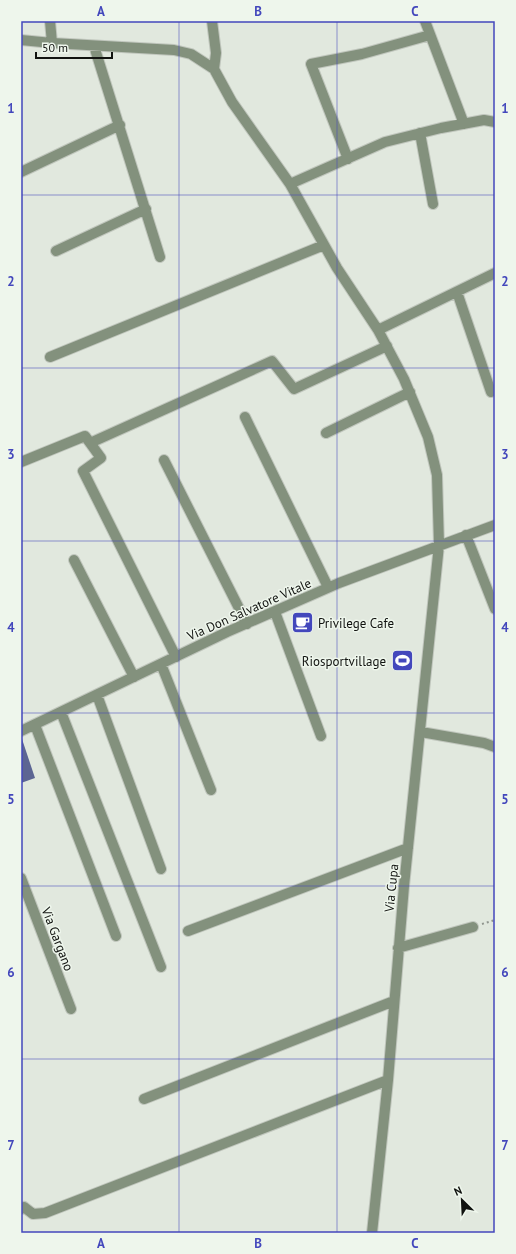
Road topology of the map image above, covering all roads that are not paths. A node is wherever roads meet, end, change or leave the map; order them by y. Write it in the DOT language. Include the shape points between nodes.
graph roads {
  1 [pos="50,21"];
  2 [pos="212,21"];
  3 [pos="425,21"];
  4 [pos="430,35"];
  5 [pos="21,40"];
  6 [pos="52,43"];
  7 [pos="94,46"];
  8 [pos="214,69"];
  9 [pos="495,122"];
  10 [pos="464,124"];
  11 [pos="120,125"];
  12 [pos="420,133"];
  13 [pos="348,158"];
  14 [pos="21,172"];
  15 [pos="290,184"];
  16 [pos="433,204"];
  17 [pos="146,209"];
  18 [pos="324,246"];
  19 [pos="56,251"];
  20 [pos="160,257"];
  21 [pos="495,273"];
  22 [pos="457,292"];
  23 [pos="378,330"];
  24 [pos="387,346"];
  25 [pos="50,357"];
  26 [pos="410,392"];
  27 [pos="491,392"];
  28 [pos="245,417"];
  29 [pos="326,433"];
  30 [pos="90,443"];
  31 [pos="164,460"];
  32 [pos="21,462"];
  33 [pos="495,525"];
  34 [pos="466,536"];
  35 [pos="439,545"];
  36 [pos="74,560"];
  37 [pos="328,587"];
  38 [pos="495,609"];
  39 [pos="275,612"];
  40 [pos="247,624"];
  41 [pos="176,657"];
  42 [pos="161,664"];
  43 [pos="134,677"];
  44 [pos="97,695"];
  45 [pos="61,712"];
  46 [pos="35,725"];
  47 [pos="21,731"];
  48 [pos="421,732"];
  49 [pos="321,736"];
  50 [pos="495,747"];
  51 [pos="212,790"];
  52 [pos="408,848"];
  53 [pos="161,869"];
  54 [pos="21,878"];
  55 [pos="473,927"];
  56 [pos="188,931"];
  57 [pos="116,936"];
  58 [pos="398,948"];
  59 [pos="161,967"];
  60 [pos="394,1001"];
  61 [pos="71,1009"];
  62 [pos="388,1080"];
  63 [pos="144,1098"];
  64 [pos="21,1208"];
  65 [pos="372,1233"];
  1 -- 6 [label="street"];
  2 -- 8 [label="street" via="216,53"];
  3 -- 4 [label="street"];
  4 -- 10 [label="street"];
  4 -- 13 [label="street" via="362,54 311,64"];
  5 -- 6 [label="street"];
  6 -- 7 [label="street"];
  7 -- 8 [label="street" via="174,50 191,54"];
  7 -- 11 [label="street"];
  8 -- 15 [label="street, Via Cupa" via="232,102"];
  9 -- 10 [label="street" via="484,120"];
  10 -- 12 [label="street"];
  11 -- 14 [label="street"];
  11 -- 17 [label="street"];
  12 -- 13 [label="street" via="384,142"];
  12 -- 16 [label="street"];
  13 -- 15 [label="street"];
  15 -- 18 [label="street, Via Cupa"];
  17 -- 19 [label="street"];
  17 -- 20 [label="street"];
  18 -- 23 [label="street, Via Cupa"];
  18 -- 25 [label="street"];
  21 -- 22 [label="street"];
  22 -- 23 [label="street"];
  22 -- 27 [label="street"];
  23 -- 24 [label="street, Via Cupa"];
  24 -- 26 [label="street, Via Cupa"];
  24 -- 30 [label="street" via="294,389 272,361"];
  26 -- 29 [label="street"];
  26 -- 35 [label="street, Via Cupa" via="428,437 436,475"];
  28 -- 37 [label="street"];
  30 -- 32 [label="street" via="85,436"];
  30 -- 41 [label="street" via="101,458 83,471"];
  31 -- 40 [label="street"];
  33 -- 34 [label="street, Via Don Salvatore Vitale"];
  34 -- 35 [label="street, Via Don Salvatore Vitale"];
  34 -- 38 [label="street"];
  35 -- 37 [label="street, Via Don Salvatore Vitale"];
  35 -- 48 [label="street, Via Cupa"];
  36 -- 43 [label="street"];
  37 -- 39 [label="street, Via Don Salvatore Vitale"];
  39 -- 40 [label="street, Via Don Salvatore Vitale"];
  39 -- 49 [label="street"];
  40 -- 41 [label="street, Via Don Salvatore Vitale"];
  41 -- 42 [label="street, Via Don Salvatore Vitale"];
  42 -- 43 [label="street, Via Don Salvatore Vitale"];
  42 -- 51 [label="street"];
  43 -- 44 [label="street, Via Don Salvatore Vitale"];
  44 -- 45 [label="street, Via Don Salvatore Vitale"];
  44 -- 53 [label="street"];
  45 -- 46 [label="street, Via Don Salvatore Vitale"];
  45 -- 59 [label="street"];
  46 -- 47 [label="street, Via Don Salvatore Vitale"];
  46 -- 57 [label="street"];
  48 -- 50 [label="street"];
  48 -- 52 [label="street, Via Cupa"];
  52 -- 56 [label="street"];
  52 -- 58 [label="street, Via Cupa"];
  54 -- 61 [label="street, Via Gargano"];
  55 -- 58 [label="street"];
  58 -- 60 [label="street, Via Cupa"];
  60 -- 62 [label="street, Via Cupa"];
  60 -- 63 [label="street"];
  62 -- 64 [label="street" via="45,1212 33,1214 24,1207"];
  62 -- 65 [label="street, Via Cupa"];
}
